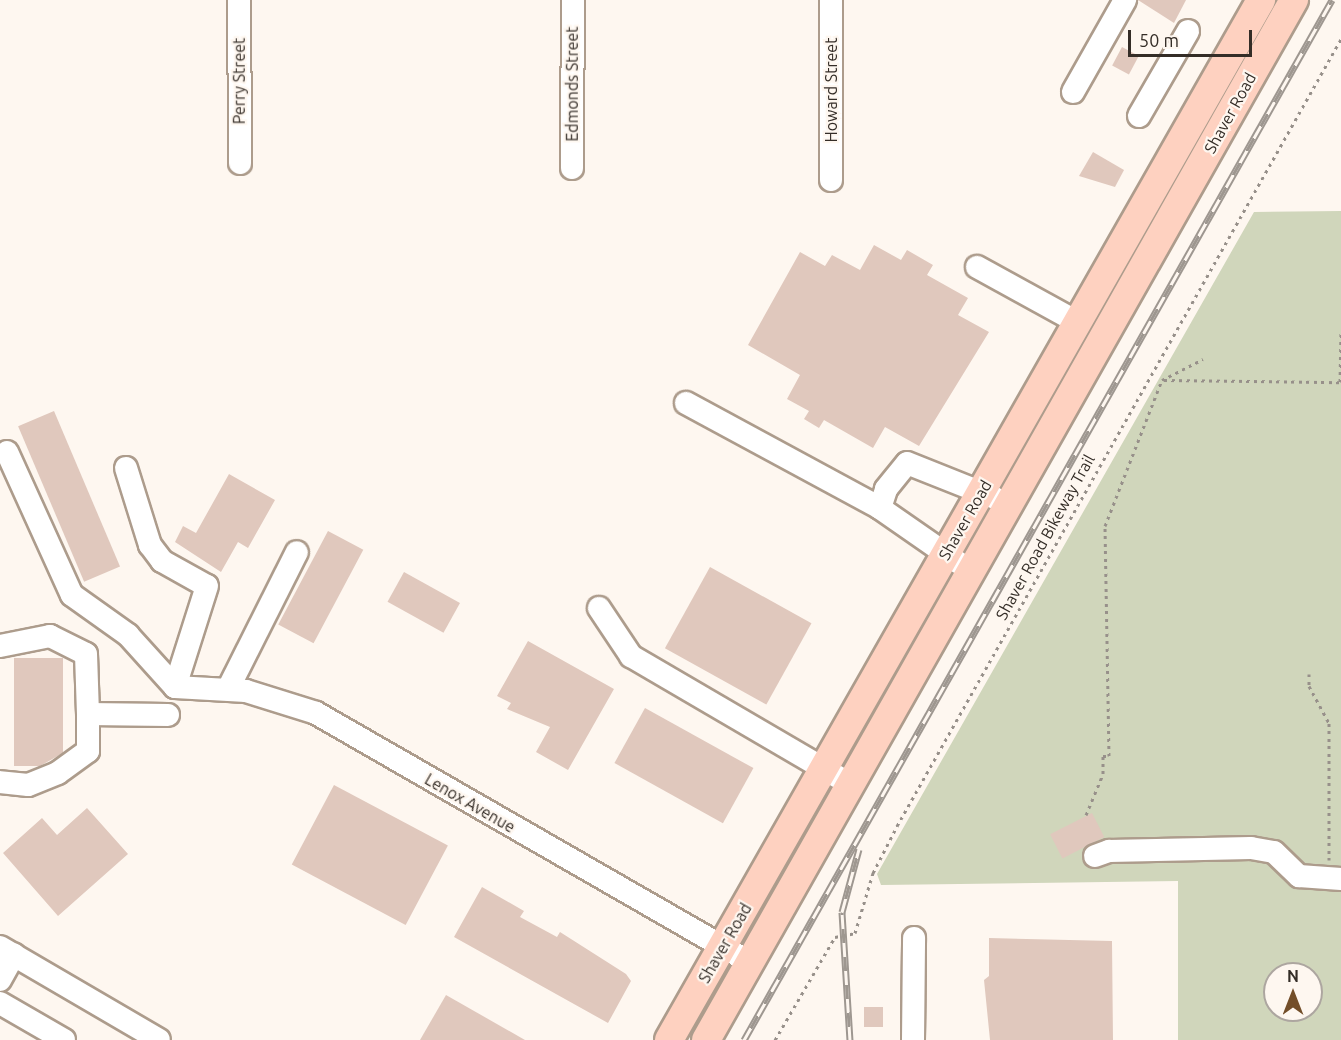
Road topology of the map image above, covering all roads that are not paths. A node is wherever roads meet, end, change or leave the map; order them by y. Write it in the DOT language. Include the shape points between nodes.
graph roads {
  1 [pos="239,0"];
  2 [pos="573,0"];
  3 [pos="831,0"];
  4 [pos="1125,0"];
  5 [pos="1261,0"];
  6 [pos="1294,0"];
  7 [pos="1188,31"];
  8 [pos="1073,92"];
  9 [pos="1139,116"];
  10 [pos="240,163"];
  11 [pos="572,168"];
  12 [pos="831,180"];
  13 [pos="977,267"];
  14 [pos="1079,323"];
  15 [pos="686,403"];
  16 [pos="7,452"];
  17 [pos="126,468"];
  18 [pos="982,492"];
  19 [pos="1011,505"];
  20 [pos="880,508"];
  21 [pos="297,552"];
  22 [pos="945,555"];
  23 [pos="972,572"];
  24 [pos="599,608"];
  25 [pos="0,646"];
  26 [pos="175,687"];
  27 [pos="228,689"];
  28 [pos="88,714"];
  29 [pos="168,715"];
  30 [pos="826,768"];
  31 [pos="0,782"];
  32 [pos="852,785"];
  33 [pos="1095,856"];
  34 [pos="1335,879"];
  35 [pos="914,938"];
  36 [pos="723,947"];
  37 [pos="7,951"];
  38 [pos="751,963"];
  39 [pos="0,980"];
  40 [pos="0,1004"];
  41 [pos="64,1040"];
  42 [pos="159,1040"];
  43 [pos="669,1040"];
  44 [pos="706,1040"];
  45 [pos="913,1040"];
  1 -- 10 [label="street, Perry Street"];
  2 -- 11 [label="street, Edmonds Street"];
  3 -- 12 [label="street, Howard Street"];
  4 -- 8 [label="street"];
  5 -- 14 [label="main road, Shaver Road"];
  6 -- 19 [label="main road, Shaver Road"];
  7 -- 9 [label="street"];
  13 -- 14 [label="street"];
  14 -- 18 [label="main road, Shaver Road"];
  15 -- 20 [label="street"];
  16 -- 26 [label="street" via="72,595 128,635"];
  17 -- 26 [label="street" via="150,545 162,561 207,586"];
  18 -- 19 [label="street"];
  18 -- 20 [label="street" via="907,463 886,489"];
  18 -- 22 [label="main road, Shaver Road"];
  19 -- 23 [label="main road, Shaver Road"];
  20 -- 22 [label="street"];
  21 -- 27 [label="street"];
  22 -- 23 [label="street"];
  22 -- 30 [label="main road, Shaver Road"];
  23 -- 32 [label="main road, Shaver Road"];
  24 -- 30 [label="street" via="631,656 793,756"];
  25 -- 28 [label="street" via="51,636 86,654"];
  26 -- 27 [label="street, Lenox Avenue"];
  27 -- 36 [label="street, Lenox Avenue" via="316,712"];
  28 -- 29 [label="street"];
  28 -- 31 [label="street" via="88,751 58,773 28,785"];
  30 -- 32 [label="street"];
  30 -- 36 [label="main road, Shaver Road"];
  32 -- 38 [label="main road, Shaver Road"];
  33 -- 34 [label="street" via="1108,850 1251,848 1274,852 1299,876"];
  35 -- 45 [label="street"];
  36 -- 38 [label="street, Lenox Avenue"];
  36 -- 43 [label="main road, Shaver Road"];
  37 -- 39 [label="street"];
  37 -- 42 [label="street"];
  38 -- 44 [label="main road, Shaver Road"];
  40 -- 41 [label="street"];
}
